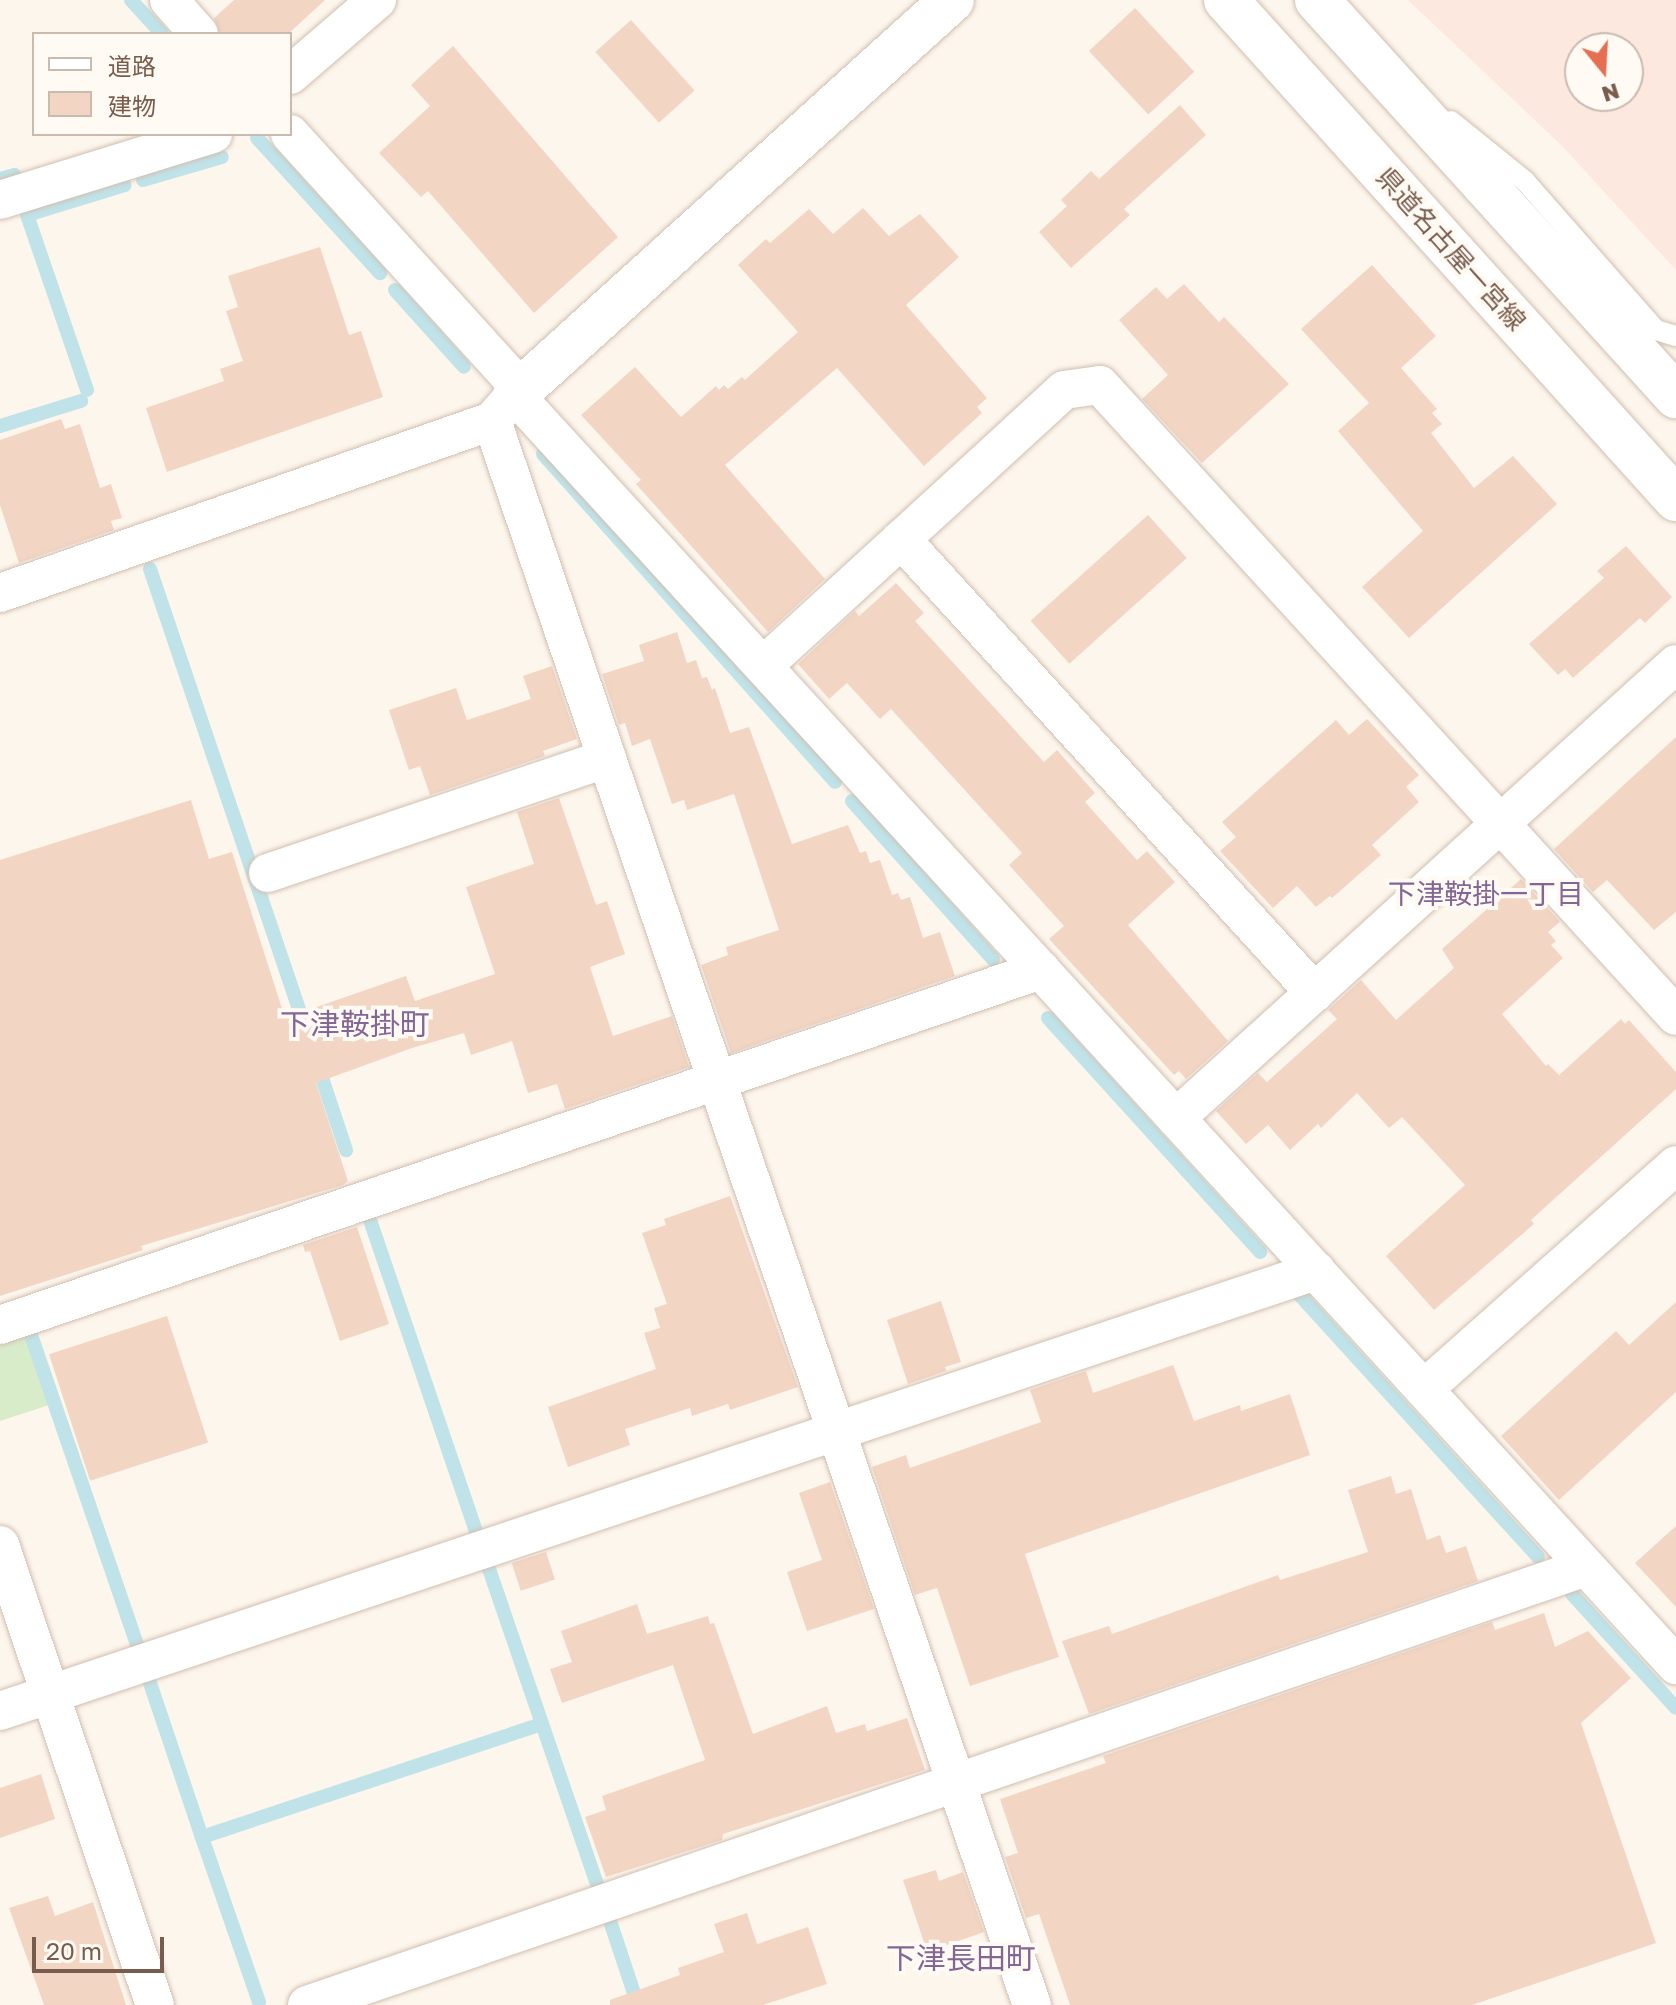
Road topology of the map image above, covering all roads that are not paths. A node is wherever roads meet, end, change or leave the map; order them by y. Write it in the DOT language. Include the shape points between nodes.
graph roads {
  1 [pos="169,0"];
  2 [pos="377,0"];
  3 [pos="952,0"];
  4 [pos="1226,0"];
  5 [pos="1317,0"];
  6 [pos="197,32"];
  7 [pos="1358,45"];
  8 [pos="292,73"];
  9 [pos="207,136"];
  10 [pos="292,136"];
  11 [pos="0,200"];
  12 [pos="1676,336"];
  13 [pos="1676,396"];
  14 [pos="509,402"];
  15 [pos="1676,499"];
  16 [pos="901,539"];
  17 [pos="0,593"];
  18 [pos="1676,664"];
  19 [pos="763,666"];
  20 [pos="607,758"];
  21 [pos="1501,824"];
  22 [pos="268,873"];
  23 [pos="1041,970"];
  24 [pos="1315,993"];
  25 [pos="1676,1016"];
  26 [pos="717,1081"];
  27 [pos="1176,1118"];
  28 [pos="1676,1165"];
  29 [pos="1316,1271"];
  30 [pos="0,1325"];
  31 [pos="1424,1389"];
  32 [pos="836,1431"];
  33 [pos="0,1545"];
  34 [pos="1586,1567"];
  35 [pos="1676,1665"];
  36 [pos="50,1694"];
  37 [pos="0,1711"];
  38 [pos="956,1782"];
  39 [pos="155,2005"];
  40 [pos="307,2005"];
  41 [pos="1032,2005"];
  1 -- 6 [label="street"];
  2 -- 8 [label="street"];
  3 -- 14 [label="main road"];
  4 -- 15 [label="main road, 県道名古屋一宮線"];
  5 -- 7 [label="main road"];
  7 -- 12 [label="lane" via="1525,181 1656,330"];
  7 -- 13 [label="main road"];
  9 -- 11 [label="street"];
  10 -- 14 [label="street"];
  14 -- 17 [label="street"];
  14 -- 19 [label="street"];
  14 -- 20 [label="street"];
  16 -- 19 [label="street"];
  16 -- 21 [label="street" via="1064,390 1100,385"];
  16 -- 24 [label="street"];
  18 -- 21 [label="street"];
  19 -- 23 [label="street"];
  20 -- 22 [label="street"];
  20 -- 26 [label="street"];
  21 -- 24 [label="street"];
  21 -- 25 [label="street"];
  23 -- 26 [label="street"];
  23 -- 27 [label="street"];
  24 -- 27 [label="street"];
  26 -- 30 [label="street"];
  26 -- 32 [label="street"];
  27 -- 29 [label="street"];
  28 -- 31 [label="street"];
  29 -- 31 [label="street"];
  29 -- 32 [label="street"];
  31 -- 34 [label="street"];
  32 -- 36 [label="street"];
  32 -- 38 [label="street"];
  33 -- 36 [label="street"];
  34 -- 35 [label="street"];
  34 -- 38 [label="street"];
  36 -- 37 [label="street"];
  36 -- 39 [label="street"];
  38 -- 40 [label="street"];
  38 -- 41 [label="street"];
}
